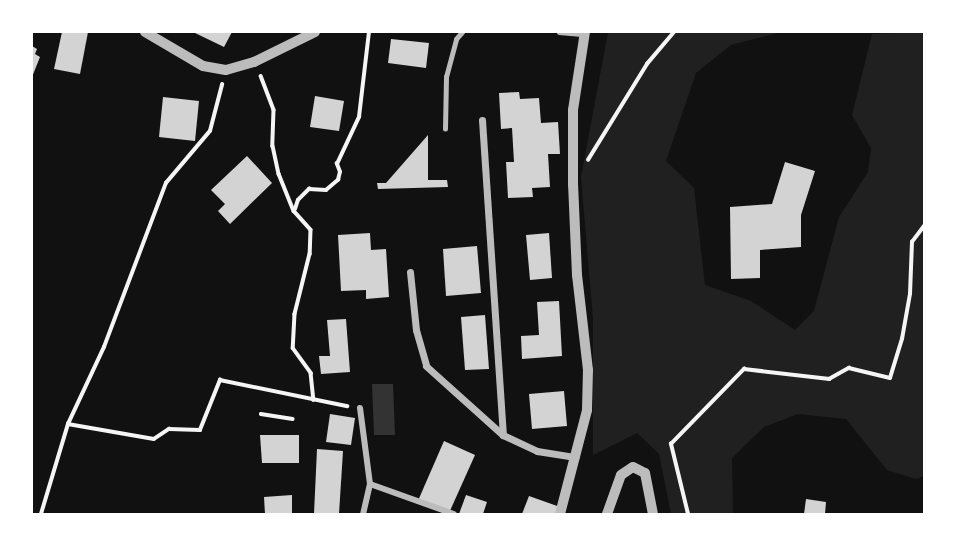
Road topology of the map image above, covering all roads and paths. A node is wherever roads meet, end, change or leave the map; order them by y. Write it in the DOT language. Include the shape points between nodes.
graph roads {
  1 [pos="145,32"];
  2 [pos="315,32"];
  3 [pos="369,32"];
  4 [pos="462,32"];
  5 [pos="559,32"];
  6 [pos="674,32"];
  7 [pos="585,33"];
  8 [pos="254,62"];
  9 [pos="226,70"];
  10 [pos="482,120"];
  11 [pos="445,130"];
  12 [pos="573,185"];
  13 [pos="294,211"];
  14 [pos="925,225"];
  15 [pos="410,272"];
  16 [pos="314,400"];
  17 [pos="360,408"];
  18 [pos="261,414"];
  19 [pos="293,419"];
  20 [pos="68,424"];
  21 [pos="503,435"];
  22 [pos="576,457"];
  23 [pos="370,484"];
  24 [pos="41,514"];
  25 [pos="363,514"];
  26 [pos="454,514"];
  27 [pos="560,514"];
  28 [pos="607,514"];
  29 [pos="653,514"];
  30 [pos="688,514"];
  1 -- 9 [label="street" via="203,66"];
  2 -- 8 [label="street"];
  3 -- 13 [label="path" via="359,117 337,164 338,180 326,190 309,189"];
  4 -- 11 [label="lane" via="446,77"];
  5 -- 7 [label="lane"];
  6 -- 12 [label="path" via="647,64"];
  7 -- 12 [label="street" via="573,110"];
  8 -- 9 [label="street"];
  8 -- 13 [label="path" via="274,110 273,146"];
  9 -- 20 [label="path" via="210,131 166,183 104,347"];
  10 -- 21 [label="street"];
  12 -- 22 [label="street" via="588,370 587,410"];
  13 -- 16 [label="path" via="311,230 293,348 311,373"];
  14 -- 30 [label="path" via="912,242 910,294 890,378 849,368 829,379 744,369 671,444"];
  15 -- 21 [label="street" via="416,330 426,366"];
  16 -- 17 [label="path"];
  16 -- 20 [label="path" via="220,380 200,430 169,429 154,439"];
  17 -- 23 [label="street"];
  18 -- 19 [label="path"];
  20 -- 24 [label="path"];
  21 -- 22 [label="street" via="537,451"];
  22 -- 27 [label="street"];
  23 -- 25 [label="street"];
  23 -- 26 [label="street"];
  28 -- 29 [label="street" via="621,475 632,467 642,470 648,479"];
}
